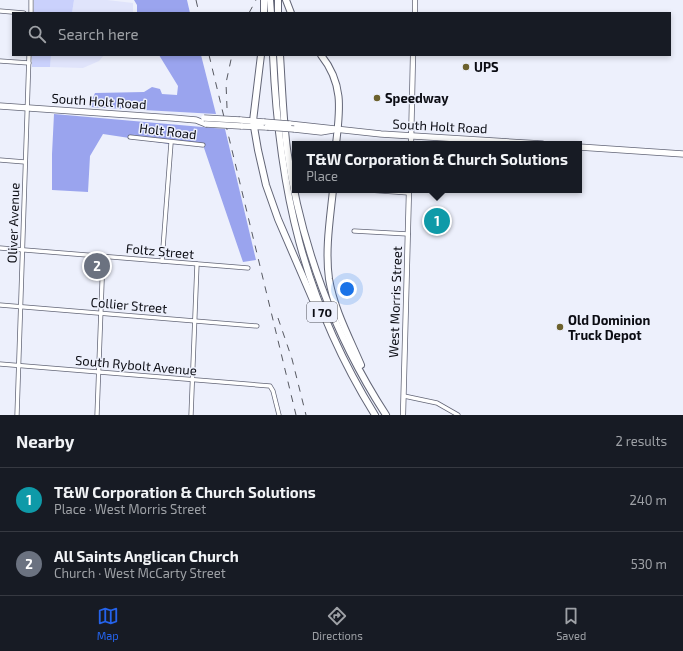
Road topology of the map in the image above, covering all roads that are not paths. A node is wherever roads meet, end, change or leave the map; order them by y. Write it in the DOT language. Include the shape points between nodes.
graph roads {
  1 [pos="31,0"];
  2 [pos="270,0"];
  3 [pos="278,0"];
  4 [pos="286,0"];
  5 [pos="415,0"];
  6 [pos="0,11"];
  7 [pos="12,12"];
  8 [pos="31,12"];
  9 [pos="271,12"];
  10 [pos="278,12"];
  11 [pos="291,12"];
  12 [pos="415,12"];
  13 [pos="29,56"];
  14 [pos="261,56"];
  15 [pos="272,56"];
  16 [pos="280,56"];
  17 [pos="322,56"];
  18 [pos="413,56"];
  19 [pos="0,61"];
  20 [pos="29,63"];
  21 [pos="0,106"];
  22 [pos="27,108"];
  23 [pos="205,121"];
  24 [pos="253,124"];
  25 [pos="337,129"];
  26 [pos="411,136"];
  27 [pos="130,137"];
  28 [pos="336,141"];
  29 [pos="411,141"];
  30 [pos="493,141"];
  31 [pos="171,143"];
  32 [pos="203,145"];
  33 [pos="582,147"];
  34 [pos="683,154"];
  35 [pos="0,160"];
  36 [pos="25,162"];
  37 [pos="292,174"];
  38 [pos="296,193"];
  39 [pos="333,193"];
  40 [pos="409,193"];
  41 [pos="354,231"];
  42 [pos="408,234"];
  43 [pos="0,248"];
  44 [pos="22,250"];
  45 [pos="103,256"];
  46 [pos="162,261"];
  47 [pos="197,264"];
  48 [pos="248,268"];
  49 [pos="0,305"];
  50 [pos="20,306"];
  51 [pos="101,313"];
  52 [pos="195,321"];
  53 [pos="257,326"];
  54 [pos="339,350"];
  55 [pos="0,364"];
  56 [pos="18,365"];
  57 [pos="99,372"];
  58 [pos="194,380"];
  59 [pos="372,392"];
  60 [pos="404,396"];
  61 [pos="17,415"];
  62 [pos="97,415"];
  63 [pos="192,415"];
  64 [pos="279,415"];
  65 [pos="375,415"];
  66 [pos="386,415"];
  67 [pos="403,415"];
  68 [pos="458,415"];
  1 -- 8 [label="street"];
  2 -- 9 [label="highway"];
  3 -- 10 [label="highway"];
  4 -- 11 [label="highway"];
  5 -- 12 [label="main road"];
  6 -- 7 [label="street"];
  13 -- 20 [label="street, Oliver Avenue"];
  14 -- 24 [label="highway"];
  15 -- 54 [label="highway, I 70" via="277,130 290,210 311,283"];
  16 -- 37 [label="highway, I 70" via="287,150"];
  17 -- 25 [label="highway" via="338,87"];
  18 -- 26 [label="main road"];
  19 -- 20 [label="street"];
  20 -- 22 [label="street, Oliver Avenue"];
  21 -- 22 [label="main road, South Holt Road"];
  22 -- 23 [label="main road, South Holt Road"];
  22 -- 36 [label="street, Oliver Avenue"];
  23 -- 24 [label="main road, South Holt Road, bridge" via="241,126"];
  23 -- 24 [label="main road, South Holt Road, bridge" via="240,120"];
  24 -- 25 [label="main road, South Holt Road, bridge" via="321,132"];
  24 -- 54 [label="highway" via="266,185 281,227 316,309"];
  25 -- 26 [label="main road, South Holt Road"];
  25 -- 28 [label="highway"];
  26 -- 29 [label="main road"];
  26 -- 30 [label="main road, South Holt Road"];
  27 -- 31 [label="street, Holt Road"];
  31 -- 32 [label="street, Holt Road"];
  31 -- 46 [label="street"];
  33 -- 34 [label="main road"];
  35 -- 36 [label="street"];
  36 -- 44 [label="street, Oliver Avenue"];
  38 -- 59 [label="highway, I 70" via="303,228 330,309"];
  39 -- 59 [label="highway" via="328,249 330,280 336,305"];
  40 -- 42 [label="main road, West Morris Street"];
  41 -- 42 [label="street"];
  42 -- 60 [label="main road, West Morris Street"];
  43 -- 44 [label="street, Foltz Street"];
  44 -- 45 [label="street, Foltz Street"];
  44 -- 50 [label="street, Oliver Avenue"];
  45 -- 46 [label="street, Foltz Street"];
  45 -- 51 [label="street"];
  46 -- 47 [label="street, Foltz Street"];
  47 -- 48 [label="street, Foltz Street"];
  47 -- 52 [label="street"];
  49 -- 50 [label="street, Collier Street"];
  50 -- 51 [label="street, Collier Street"];
  50 -- 56 [label="street, Oliver Avenue"];
  51 -- 52 [label="street, Collier Street"];
  51 -- 57 [label="street"];
  52 -- 53 [label="street, Collier Street"];
  52 -- 58 [label="street"];
  54 -- 65 [label="highway, I 70"];
  55 -- 56 [label="street, South Rybolt Avenue"];
  56 -- 57 [label="street, South Rybolt Avenue"];
  56 -- 61 [label="street, Oliver Avenue"];
  57 -- 58 [label="street, South Rybolt Avenue"];
  57 -- 62 [label="street"];
  58 -- 63 [label="street"];
  58 -- 64 [label="street, South Rybolt Avenue" via="270,386 274,391"];
  59 -- 66 [label="highway, I 70"];
  60 -- 67 [label="main road, West Morris Street"];
  60 -- 68 [label="street" via="438,403"];
}
